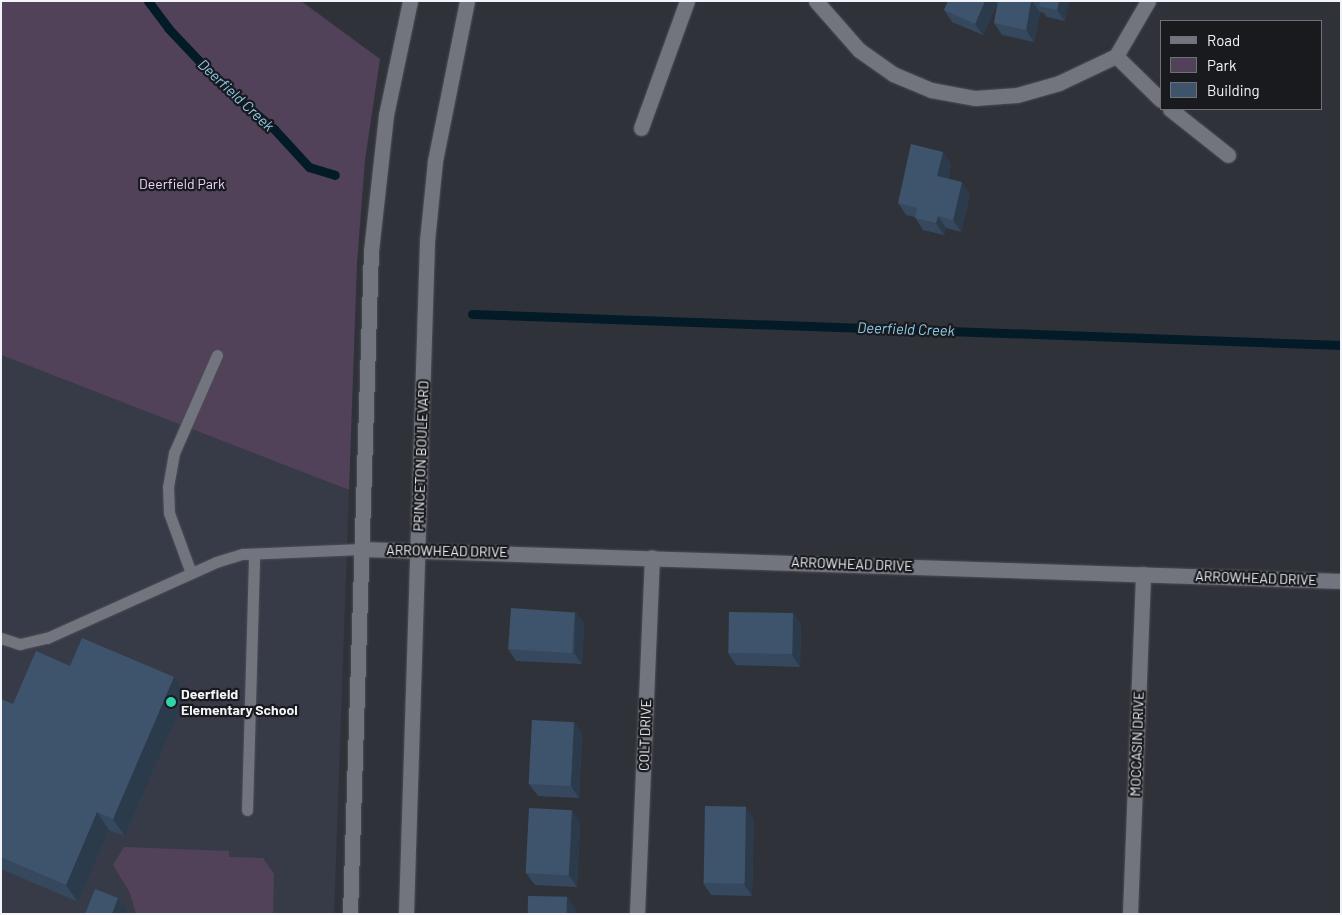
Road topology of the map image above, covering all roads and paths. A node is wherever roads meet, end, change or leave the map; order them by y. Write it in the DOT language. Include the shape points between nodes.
graph roads {
  1 [pos="410,1"];
  2 [pos="467,1"];
  3 [pos="687,1"];
  4 [pos="816,1"];
  5 [pos="1148,1"];
  6 [pos="1116,56"];
  7 [pos="1160,99"];
  8 [pos="1171,110"];
  9 [pos="641,128"];
  10 [pos="1228,155"];
  11 [pos="217,354"];
  12 [pos="362,549"];
  13 [pos="418,549"];
  14 [pos="254,554"];
  15 [pos="652,557"];
  16 [pos="190,573"];
  17 [pos="1143,574"];
  18 [pos="1341,581"];
  19 [pos="1,638"];
  20 [pos="247,810"];
  21 [pos="350,914"];
  22 [pos="406,914"];
  23 [pos="637,914"];
  24 [pos="1130,914"];
  1 -- 12 [label="street" via="386,115 371,251"];
  2 -- 13 [label="street, PRINCETON BOULEVARD" via="435,161 427,240"];
  3 -- 9 [label="street"];
  4 -- 6 [label="street" via="859,50 893,74 931,90 958,96 1018,95 1059,83"];
  5 -- 6 [label="street"];
  6 -- 7 [label="street"];
  8 -- 10 [label="street"];
  11 -- 16 [label="lane" via="174,453 168,487 170,513"];
  12 -- 13 [label="street, ARROWHEAD DRIVE"];
  12 -- 14 [label="lane"];
  12 -- 21 [label="street"];
  13 -- 15 [label="street, ARROWHEAD DRIVE"];
  13 -- 22 [label="street, PRINCETON BOULEVARD"];
  14 -- 16 [label="lane" via="216,562"];
  14 -- 20 [label="lane"];
  15 -- 17 [label="street, ARROWHEAD DRIVE"];
  15 -- 23 [label="street, COLT DRIVE"];
  16 -- 19 [label="lane" via="46,638 20,644"];
  17 -- 18 [label="street, ARROWHEAD DRIVE"];
  17 -- 24 [label="street, MOCCASIN DRIVE"];
}
